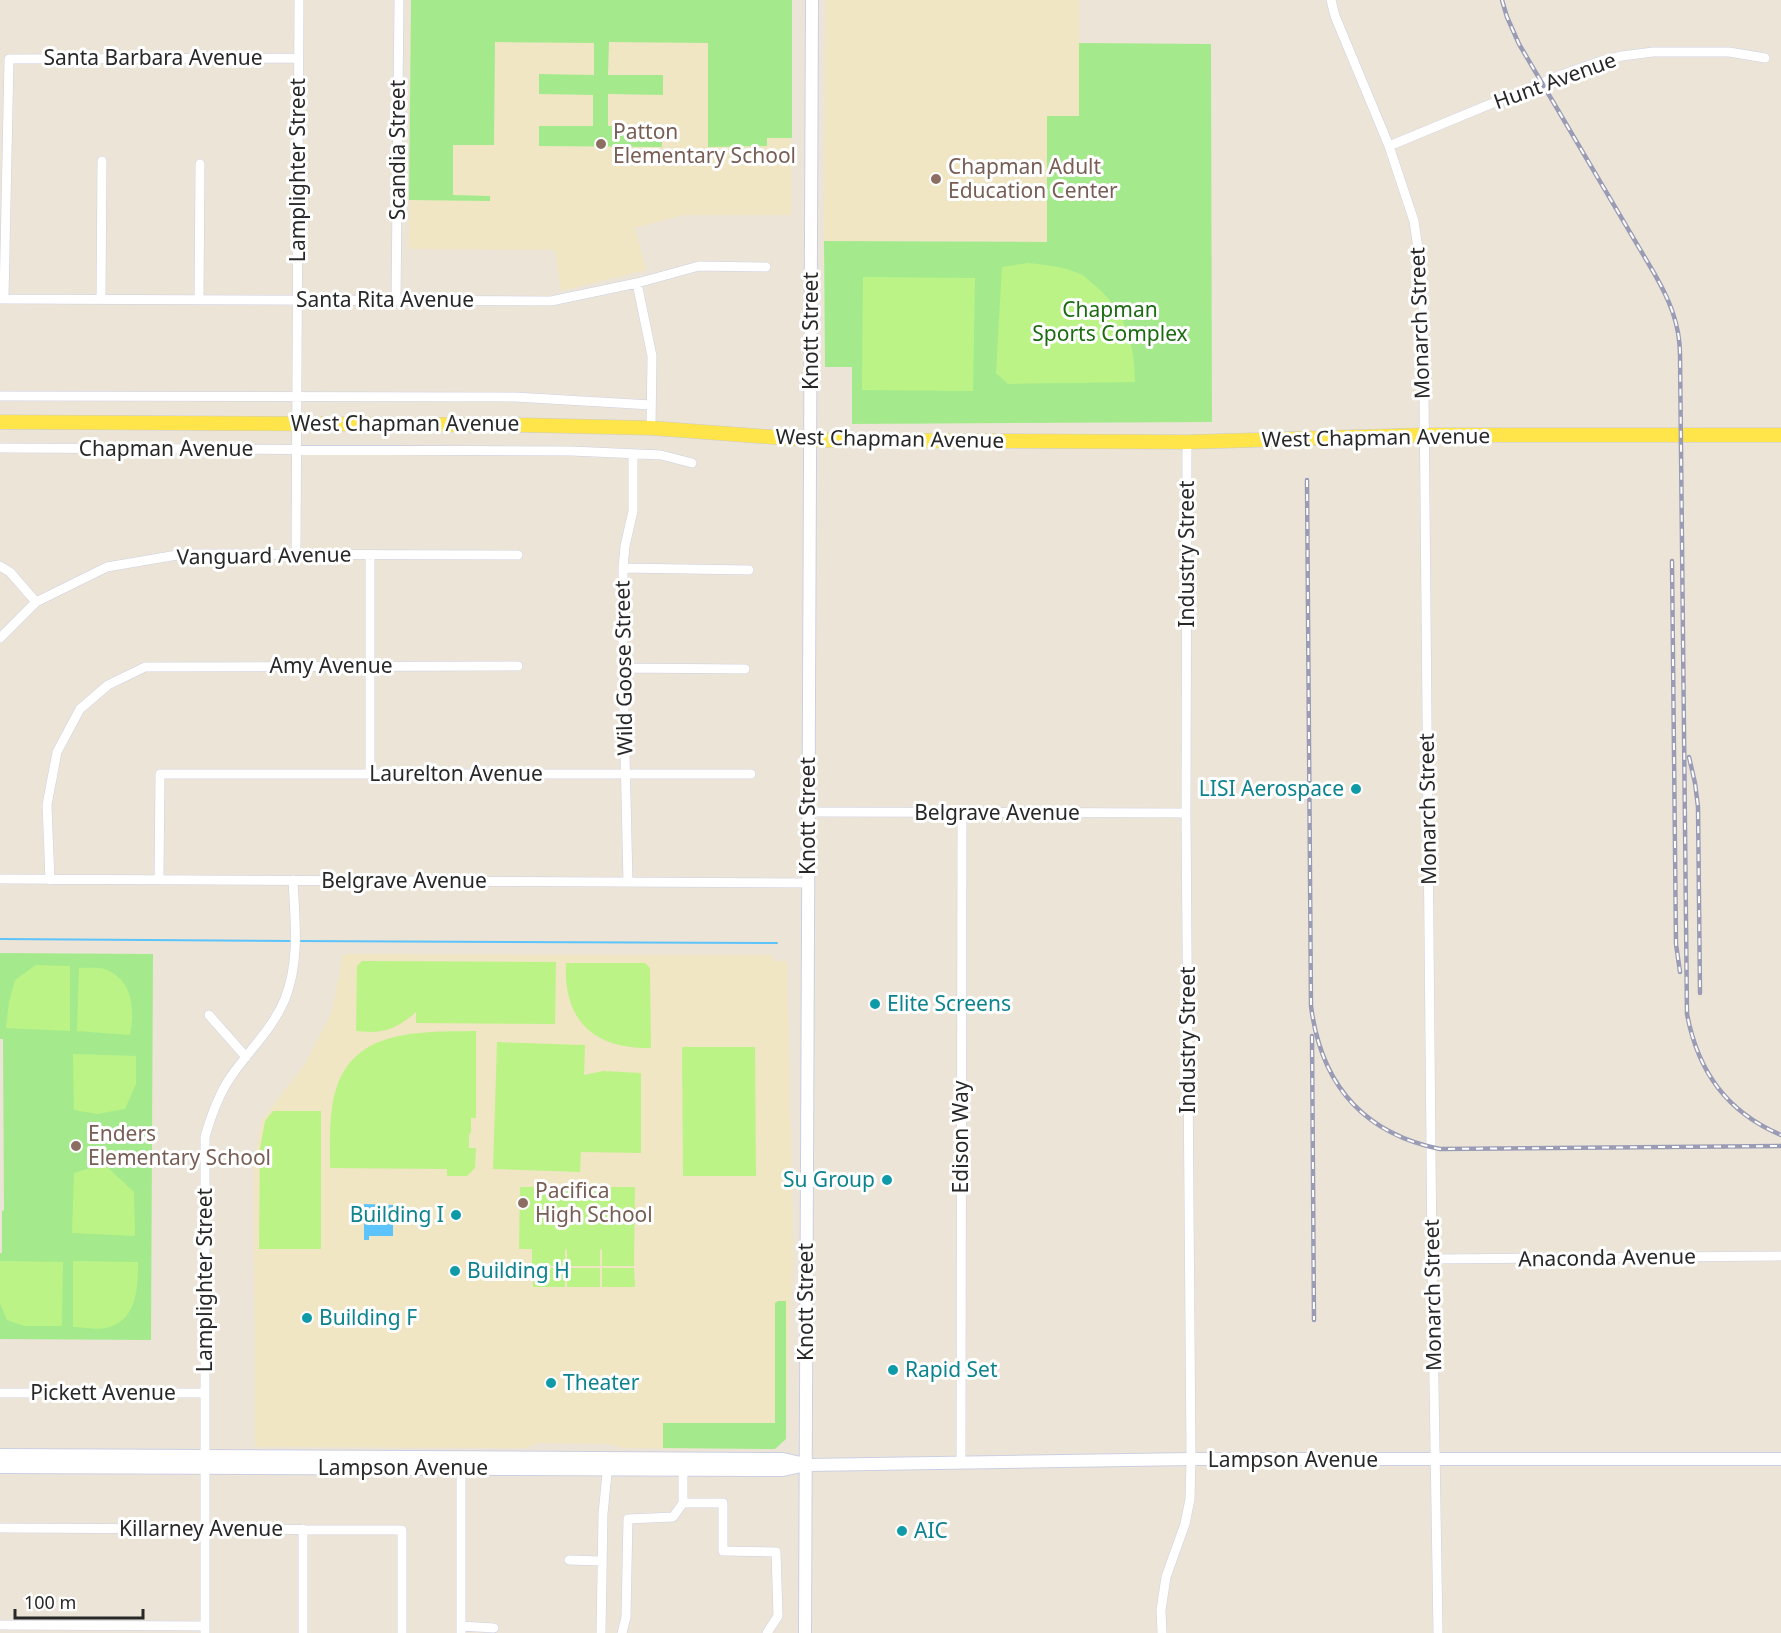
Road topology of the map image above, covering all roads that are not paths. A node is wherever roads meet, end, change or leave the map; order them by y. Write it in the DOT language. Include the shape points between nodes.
graph roads {
  1 [pos="299,0"];
  2 [pos="399,0"];
  3 [pos="813,0"];
  4 [pos="1331,0"];
  5 [pos="298,58"];
  6 [pos="1765,58"];
  7 [pos="1389,146"];
  8 [pos="102,161"];
  9 [pos="200,164"];
  10 [pos="766,267"];
  11 [pos="637,283"];
  12 [pos="2,299"];
  13 [pos="101,299"];
  14 [pos="200,300"];
  15 [pos="297,300"];
  16 [pos="396,301"];
  17 [pos="0,396"];
  18 [pos="298,397"];
  19 [pos="651,405"];
  20 [pos="0,422"];
  21 [pos="297,424"];
  22 [pos="651,428"];
  23 [pos="1424,435"];
  24 [pos="1781,435"];
  25 [pos="811,440"];
  26 [pos="1187,442"];
  27 [pos="0,448"];
  28 [pos="296,450"];
  29 [pos="633,454"];
  30 [pos="692,463"];
  31 [pos="296,555"];
  32 [pos="370,555"];
  33 [pos="518,555"];
  34 [pos="0,566"];
  35 [pos="623,568"];
  36 [pos="749,570"];
  37 [pos="36,602"];
  38 [pos="0,638"];
  39 [pos="370,666"];
  40 [pos="518,666"];
  41 [pos="623,668"];
  42 [pos="745,669"];
  43 [pos="370,774"];
  44 [pos="625,774"];
  45 [pos="751,774"];
  46 [pos="808,812"];
  47 [pos="962,813"];
  48 [pos="1186,813"];
  49 [pos="0,879"];
  50 [pos="50,880"];
  51 [pos="159,880"];
  52 [pos="293,880"];
  53 [pos="628,882"];
  54 [pos="808,883"];
  55 [pos="209,1015"];
  56 [pos="246,1057"];
  57 [pos="1781,1256"];
  58 [pos="1432,1260"];
  59 [pos="205,1392"];
  60 [pos="0,1393"];
  61 [pos="0,1455"];
  62 [pos="1191,1459"];
  63 [pos="1781,1459"];
  64 [pos="1437,1460"];
  65 [pos="205,1462"];
  66 [pos="461,1462"];
  67 [pos="961,1462"];
  68 [pos="608,1464"];
  69 [pos="683,1464"];
  70 [pos="806,1465"];
  71 [pos="0,1467"];
  72 [pos="683,1503"];
  73 [pos="0,1528"];
  74 [pos="205,1529"];
  75 [pos="303,1529"];
  76 [pos="569,1560"];
  77 [pos="602,1561"];
  78 [pos="0,1625"];
  79 [pos="494,1628"];
  80 [pos="461,1629"];
  81 [pos="205,1630"];
  82 [pos="303,1633"];
  83 [pos="402,1633"];
  84 [pos="601,1633"];
  85 [pos="622,1633"];
  86 [pos="767,1633"];
  87 [pos="805,1633"];
  88 [pos="1162,1633"];
  89 [pos="1438,1633"];
  1 -- 5 [label="street, Lamplighter Street"];
  2 -- 16 [label="street, Scandia Street"];
  3 -- 25 [label="main road, Knott Street"];
  4 -- 7 [label="street, Monarch Street"];
  5 -- 12 [label="street, Santa Barbara Avenue" via="9,59"];
  5 -- 15 [label="street, Lamplighter Street"];
  6 -- 7 [label="street, Hunt Avenue" via="1729,52 1653,52 1601,61"];
  7 -- 23 [label="street, Monarch Street" via="1414,221 1422,273"];
  8 -- 13 [label="street"];
  9 -- 14 [label="street"];
  10 -- 11 [label="street, Santa Rita Avenue" via="699,267"];
  11 -- 16 [label="street, Santa Rita Avenue" via="550,301"];
  11 -- 19 [label="street" via="652,356"];
  12 -- 13 [label="street, Santa Rita Avenue"];
  13 -- 14 [label="street, Santa Rita Avenue"];
  14 -- 15 [label="street, Santa Rita Avenue"];
  15 -- 16 [label="street, Santa Rita Avenue"];
  15 -- 18 [label="street, Lamplighter Street"];
  17 -- 18 [label="street"];
  18 -- 19 [label="street" via="515,397"];
  18 -- 21 [label="street, Lamplighter Street"];
  19 -- 22 [label="street"];
  20 -- 21 [label="main road, West Chapman Avenue"];
  21 -- 22 [label="main road, West Chapman Avenue"];
  21 -- 28 [label="street, Lamplighter Street"];
  22 -- 25 [label="main road, West Chapman Avenue"];
  23 -- 24 [label="main road, West Chapman Avenue"];
  23 -- 26 [label="main road, West Chapman Avenue"];
  23 -- 58 [label="street, Monarch Street"];
  25 -- 26 [label="main road, West Chapman Avenue"];
  25 -- 46 [label="main road, Knott Street"];
  26 -- 48 [label="street, Industry Street"];
  27 -- 28 [label="street, Chapman Avenue"];
  28 -- 29 [label="street, Chapman Avenue"];
  28 -- 31 [label="street, Lamplighter Street"];
  29 -- 30 [label="street, Chapman Avenue" via="661,455"];
  29 -- 35 [label="street, Wild Goose Street" via="633,511"];
  31 -- 32 [label="street, Vanguard Avenue"];
  31 -- 37 [label="street, Vanguard Avenue" via="183,554 107,567"];
  32 -- 33 [label="street, Vanguard Avenue"];
  32 -- 39 [label="street"];
  34 -- 37 [label="street"];
  35 -- 36 [label="street"];
  35 -- 41 [label="street, Wild Goose Street"];
  37 -- 38 [label="street, Vanguard Avenue"];
  39 -- 40 [label="street, Amy Avenue"];
  39 -- 43 [label="street"];
  39 -- 50 [label="street, Amy Avenue" via="145,667 108,686 80,709 57,752 47,805"];
  41 -- 42 [label="street"];
  41 -- 44 [label="street, Wild Goose Street"];
  43 -- 44 [label="street, Laurelton Avenue"];
  43 -- 51 [label="street, Laurelton Avenue" via="160,774"];
  44 -- 45 [label="street, Laurelton Avenue"];
  44 -- 53 [label="street, Wild Goose Street"];
  46 -- 47 [label="street, Belgrave Avenue"];
  46 -- 54 [label="main road, Knott Street"];
  47 -- 48 [label="street, Belgrave Avenue"];
  47 -- 67 [label="street, Edison Way"];
  48 -- 62 [label="street, Industry Street"];
  49 -- 50 [label="street, Belgrave Avenue"];
  50 -- 51 [label="street, Belgrave Avenue"];
  51 -- 52 [label="street, Belgrave Avenue"];
  52 -- 53 [label="street, Belgrave Avenue"];
  52 -- 56 [label="street, Lamplighter Street" via="295,952 285,999"];
  53 -- 54 [label="street, Belgrave Avenue"];
  54 -- 70 [label="main road, Knott Street"];
  55 -- 56 [label="street"];
  56 -- 59 [label="street, Lamplighter Street" via="219,1095 205,1137"];
  57 -- 58 [label="street, Anaconda Avenue"];
  58 -- 64 [label="street, Monarch Street"];
  59 -- 60 [label="street, Pickett Avenue"];
  59 -- 65 [label="street, Lamplighter Street"];
  61 -- 65 [label="main road, Lampson Avenue"];
  62 -- 64 [label="main road, Lampson Avenue"];
  62 -- 67 [label="main road, Lampson Avenue"];
  62 -- 88 [label="street, Industry Street" via="1190,1499 1185,1524 1169,1562 1161,1610"];
  63 -- 64 [label="main road, Lampson Avenue"];
  64 -- 89 [label="street, Monarch Street"];
  65 -- 66 [label="main road, Lampson Avenue"];
  65 -- 71 [label="main road, Lampson Avenue"];
  65 -- 74 [label="street, Lamplighter Street"];
  66 -- 68 [label="main road, Lampson Avenue"];
  66 -- 80 [label="street"];
  67 -- 70 [label="main road, Lampson Avenue"];
  68 -- 69 [label="main road, Lampson Avenue"];
  68 -- 77 [label="street"];
  69 -- 70 [label="main road, Lampson Avenue" via="783,1459"];
  69 -- 72 [label="street"];
  70 -- 87 [label="main road, Knott Street"];
  72 -- 85 [label="street" via="673,1516 628,1519 626,1617"];
  72 -- 86 [label="street" via="723,1503 723,1551 776,1552 777,1616"];
  73 -- 74 [label="street, Killarney Avenue"];
  74 -- 75 [label="street, Killarney Avenue"];
  74 -- 81 [label="street, Lamplighter Street"];
  75 -- 82 [label="street"];
  75 -- 83 [label="street, Killarney Avenue" via="402,1530"];
  76 -- 77 [label="street"];
  77 -- 84 [label="street"];
  78 -- 81 [label="street"];
  79 -- 80 [label="street"];
}
